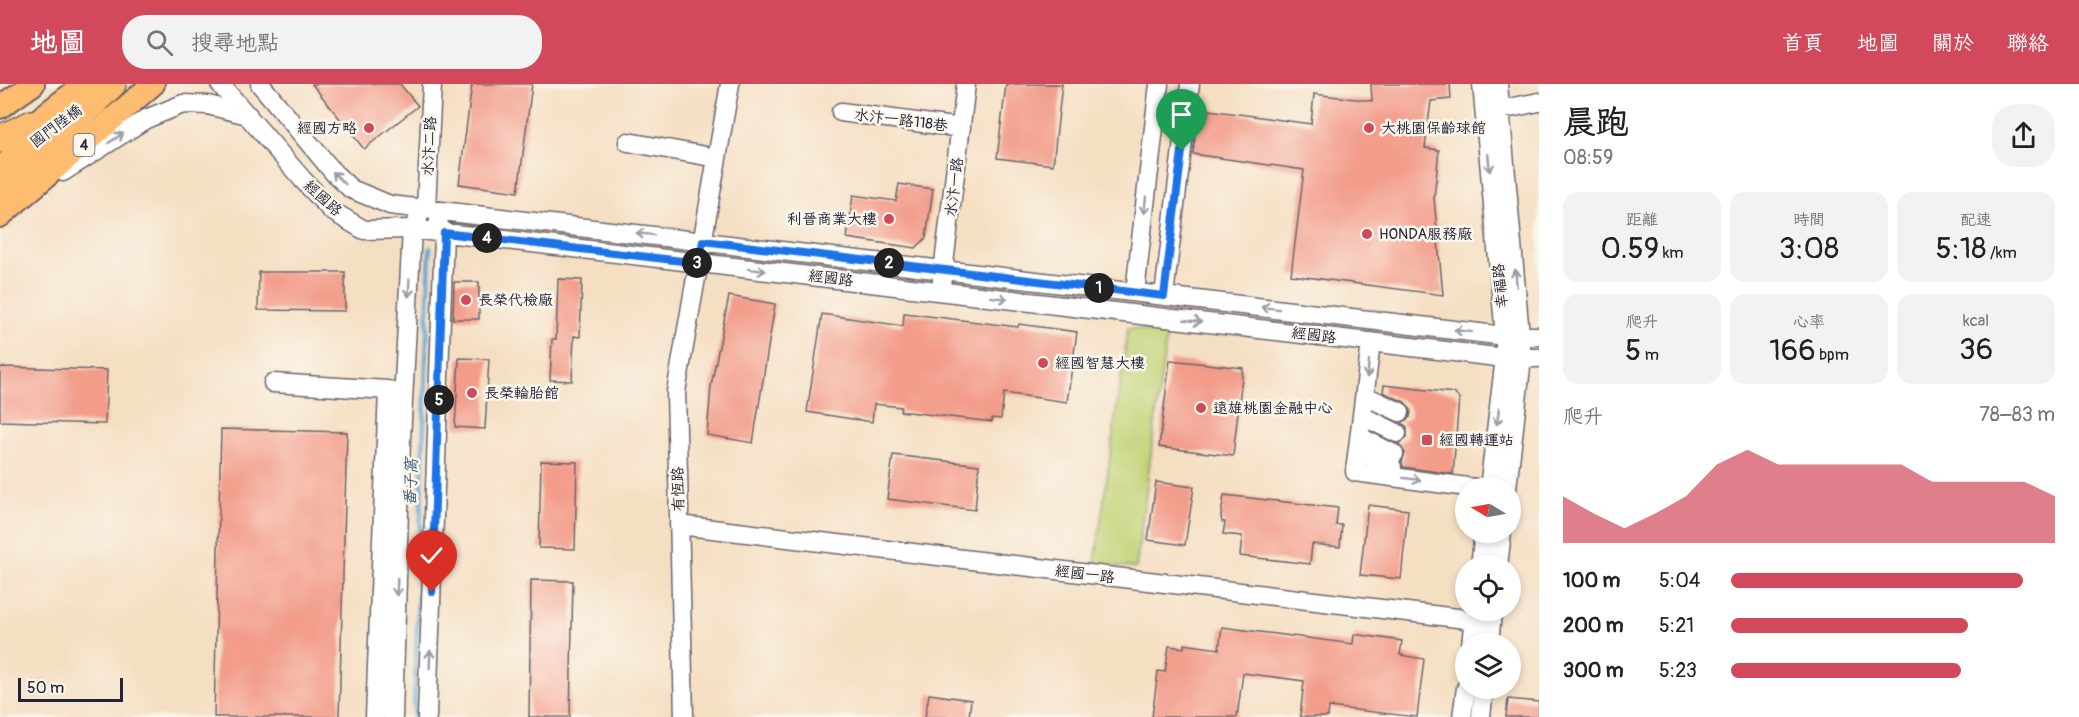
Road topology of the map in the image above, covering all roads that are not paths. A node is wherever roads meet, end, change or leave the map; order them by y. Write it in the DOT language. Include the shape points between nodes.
graph roads {
  1 [pos="33,84"];
  2 [pos="85,84"];
  3 [pos="112,84"];
  4 [pos="153,84"];
  5 [pos="220,84"];
  6 [pos="260,84"];
  7 [pos="432,84"];
  8 [pos="730,84"];
  9 [pos="966,84"];
  10 [pos="1159,84"];
  11 [pos="1190,84"];
  12 [pos="1482,84"];
  13 [pos="1498,84"];
  14 [pos="1539,102"];
  15 [pos="0,107"];
  16 [pos="1492,111"];
  17 [pos="841,112"];
  18 [pos="248,115"];
  19 [pos="32,124"];
  20 [pos="961,128"];
  21 [pos="0,139"];
  22 [pos="628,142"];
  23 [pos="0,150"];
  24 [pos="717,158"];
  25 [pos="0,168"];
  26 [pos="5,205"];
  27 [pos="426,208"];
  28 [pos="412,229"];
  29 [pos="444,233"];
  30 [pos="703,241"];
  31 [pos="699,263"];
  32 [pos="944,269"];
  33 [pos="941,291"];
  34 [pos="1135,292"];
  35 [pos="1164,296"];
  36 [pos="1522,336"];
  37 [pos="1371,342"];
  38 [pos="1522,358"];
  39 [pos="273,383"];
  40 [pos="1362,422"];
  41 [pos="1492,477"];
  42 [pos="1508,477"];
  43 [pos="1455,485"];
  44 [pos="679,525"];
  45 [pos="1455,613"];
  46 [pos="1464,699"];
  47 [pos="1483,699"];
  48 [pos="375,717"];
  49 [pos="393,717"];
  50 [pos="428,717"];
  51 [pos="684,717"];
  52 [pos="1462,717"];
  53 [pos="1481,717"];
  1 -- 15 [label="main road"];
  2 -- 19 [label="main road, 國門陸橋"];
  3 -- 25 [label="main road, 國門陸橋 / 4"];
  3 -- 26 [label="highway"];
  4 -- 26 [label="main road, 4"];
  5 -- 18 [label="street, 經國路"];
  27 -- 6 [label="street, 經國路, one-way" via="390,205 351,189 333,173"];
  7 -- 27 [label="street, 水汴二路"];
  8 -- 24 [label="street"];
  9 -- 20 [label="street, 水汴一路"];
  10 -- 34 [label="street, one-way"];
  11 -- 35 [label="street"];
  12 -- 16 [label="street, 幸福路"];
  13 -- 16 [label="street, 幸福路"];
  14 -- 16 [label="street"];
  16 -- 36 [label="street, 幸福路"];
  17 -- 20 [label="street, 水汴一路118巷"];
  26 -- 18 [label="street, one-way" via="146,119 183,104 208,105"];
  18 -- 28 [label="street, 經國路" via="332,211 364,230"];
  19 -- 21 [label="highway"];
  19 -- 23 [label="main road, 國門陸橋"];
  20 -- 32 [label="street, 水汴一路"];
  22 -- 24 [label="street"];
  24 -- 30 [label="street"];
  27 -- 28 [label="street"];
  27 -- 29 [label="street"];
  30 -- 27 [label="street, 經國路, one-way"];
  28 -- 29 [label="street, 經國路"];
  28 -- 49 [label="street, one-way"];
  29 -- 31 [label="street, 經國路"];
  50 -- 29 [label="street, one-way"];
  30 -- 31 [label="street, 有恆路"];
  30 -- 32 [label="street, 經國路"];
  31 -- 33 [label="street, 經國路, one-way"];
  31 -- 44 [label="street, 有恆路" via="676,392"];
  32 -- 33 [label="street, 水汴一路"];
  32 -- 34 [label="street, 經國路"];
  33 -- 37 [label="street, 經國路, one-way"];
  34 -- 35 [label="street, 經國路"];
  36 -- 35 [label="street, 經國路, one-way"];
  36 -- 38 [label="street, 幸福路"];
  37 -- 38 [label="street, 經國路"];
  37 -- 40 [label="street, one-way"];
  38 -- 41 [label="street, 幸福路, one-way"];
  38 -- 42 [label="street, 幸福路"];
  39 -- 48 [label="street" via="388,390"];
  40 -- 40 [label="street" via="1396,438"];
  40 -- 43 [label="street, one-way" via="1355,472"];
  44 -- 45 [label="street, 經國一路"];
  44 -- 51 [label="street, 有恆路"];
  46 -- 52 [label="street"];
  47 -- 53 [label="street"];
}
